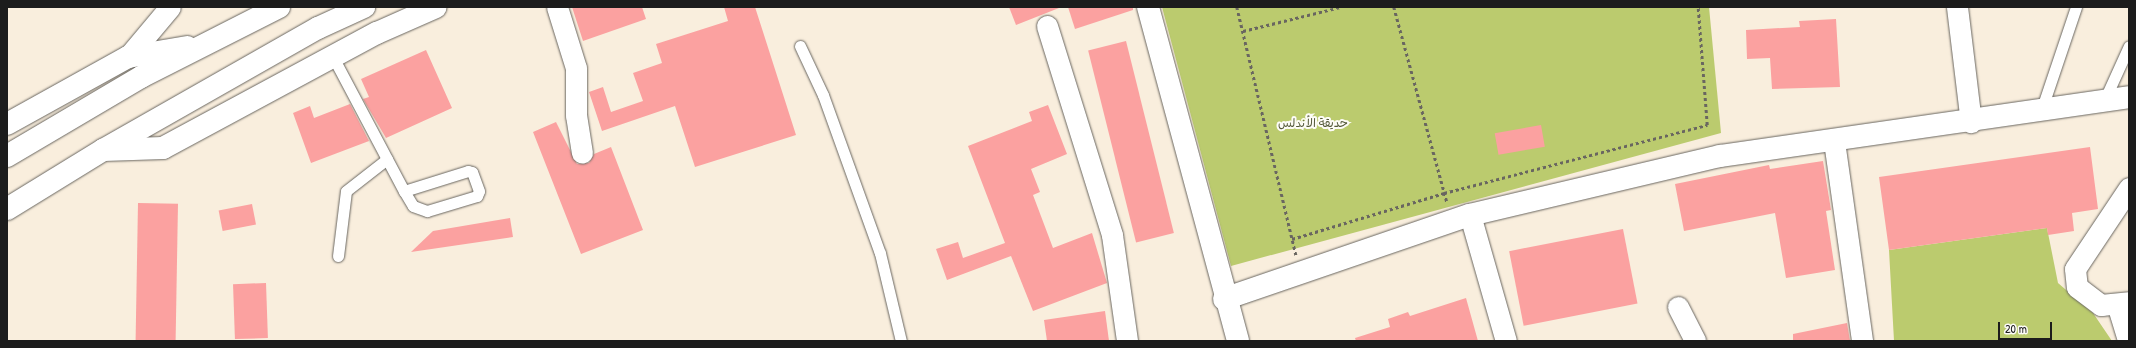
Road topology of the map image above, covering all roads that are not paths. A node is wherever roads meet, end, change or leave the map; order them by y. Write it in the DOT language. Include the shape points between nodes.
graph roads {
  1 [pos="170,7"];
  2 [pos="279,7"];
  3 [pos="364,7"];
  4 [pos="436,7"];
  5 [pos="557,7"];
  6 [pos="1148,7"];
  7 [pos="1957,7"];
  8 [pos="2076,7"];
  9 [pos="1047,26"];
  10 [pos="214,43"];
  11 [pos="800,46"];
  12 [pos="2129,46"];
  13 [pos="128,57"];
  14 [pos="333,57"];
  15 [pos="2129,97"];
  16 [pos="2104,101"];
  17 [pos="2040,111"];
  18 [pos="1971,122"];
  19 [pos="7,124"];
  20 [pos="1834,141"];
  21 [pos="103,150"];
  22 [pos="582,153"];
  23 [pos="7,156"];
  24 [pos="388,159"];
  25 [pos="2129,188"];
  26 [pos="404,192"];
  27 [pos="7,209"];
  28 [pos="1461,217"];
  29 [pos="338,256"];
  30 [pos="1224,299"];
  31 [pos="2123,303"];
  32 [pos="1678,307"];
  33 [pos="1234,340"];
  34 [pos="900,341"];
  35 [pos="1127,341"];
  36 [pos="1506,341"];
  37 [pos="1695,341"];
  38 [pos="1862,341"];
  39 [pos="2128,341"];
  1 -- 13 [label="street"];
  2 -- 10 [label="street"];
  3 -- 21 [label="street" via="318,28"];
  4 -- 14 [label="street"];
  5 -- 22 [label="street" via="576,68 576,116"];
  6 -- 30 [label="street"];
  7 -- 18 [label="street"];
  8 -- 17 [label="lane"];
  9 -- 35 [label="street" via="1112,235"];
  10 -- 13 [label="street"];
  10 -- 23 [label="street" via="141,77"];
  11 -- 34 [label="lane" via="823,95 880,253"];
  12 -- 16 [label="lane"];
  13 -- 19 [label="street"];
  14 -- 21 [label="street" via="163,148"];
  14 -- 24 [label="lane"];
  15 -- 16 [label="street"];
  16 -- 17 [label="street"];
  17 -- 18 [label="street"];
  18 -- 20 [label="street"];
  20 -- 28 [label="street" via="1720,156"];
  20 -- 38 [label="street"];
  21 -- 27 [label="street"];
  24 -- 26 [label="lane"];
  24 -- 29 [label="lane" via="346,191"];
  25 -- 31 [label="street" via="2075,269 2077,287 2101,305"];
  26 -- 26 [label="lane" via="468,171 472,172 479,192 477,196 427,211 419,211"];
  28 -- 30 [label="street"];
  28 -- 36 [label="street"];
  30 -- 33 [label="street"];
  31 -- 39 [label="street"];
  32 -- 37 [label="street"];
}
